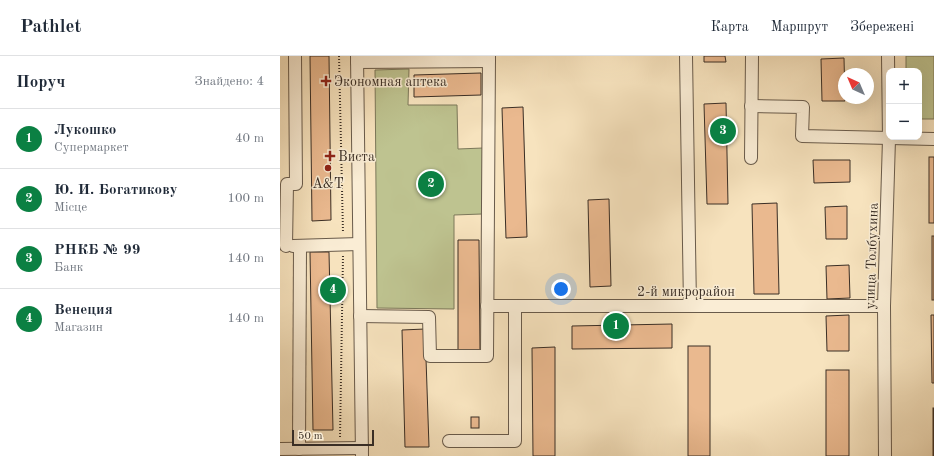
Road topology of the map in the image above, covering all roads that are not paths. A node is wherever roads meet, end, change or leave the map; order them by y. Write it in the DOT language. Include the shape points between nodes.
graph roads {
  1 [pos="295,56"];
  2 [pos="686,56"];
  3 [pos="752,56"];
  4 [pos="888,56"];
  5 [pos="357,59"];
  6 [pos="430,59"];
  7 [pos="489,59"];
  8 [pos="889,104"];
  9 [pos="751,106"];
  10 [pos="886,139"];
  11 [pos="922,139"];
  12 [pos="934,139"];
  13 [pos="889,140"];
  14 [pos="751,158"];
  15 [pos="283,184"];
  16 [pos="359,244"];
  17 [pos="283,246"];
  18 [pos="300,246"];
  19 [pos="487,306"];
  20 [pos="515,306"];
  21 [pos="690,306"];
  22 [pos="884,306"];
  23 [pos="360,316"];
  24 [pos="449,441"];
  25 [pos="299,449"];
  26 [pos="280,450"];
  27 [pos="362,452"];
  28 [pos="884,456"];
  1 -- 15 [label="street" via="296,184"];
  2 -- 21 [label="street"];
  3 -- 9 [label="street"];
  4 -- 8 [label="street, улица Толбухина"];
  5 -- 6 [label="street"];
  5 -- 16 [label="street"];
  6 -- 7 [label="street"];
  7 -- 19 [label="street"];
  9 -- 10 [label="street" via="802,107 802,136"];
  9 -- 14 [label="street"];
  11 -- 12 [label="street"];
  13 -- 22 [label="street, улица Толбухина"];
  15 -- 17 [label="street"];
  16 -- 18 [label="street"];
  16 -- 23 [label="street"];
  17 -- 18 [label="street"];
  18 -- 25 [label="street"];
  19 -- 20 [label="street, 2-й микрорайон"];
  19 -- 23 [label="street" via="487,356 430,356 429,317"];
  20 -- 21 [label="street, 2-й микрорайон"];
  20 -- 24 [label="street" via="515,441"];
  21 -- 22 [label="street, 2-й микрорайон"];
  22 -- 28 [label="street, улица Толбухина"];
  23 -- 27 [label="street"];
  25 -- 26 [label="street"];
  25 -- 27 [label="street"];
}
